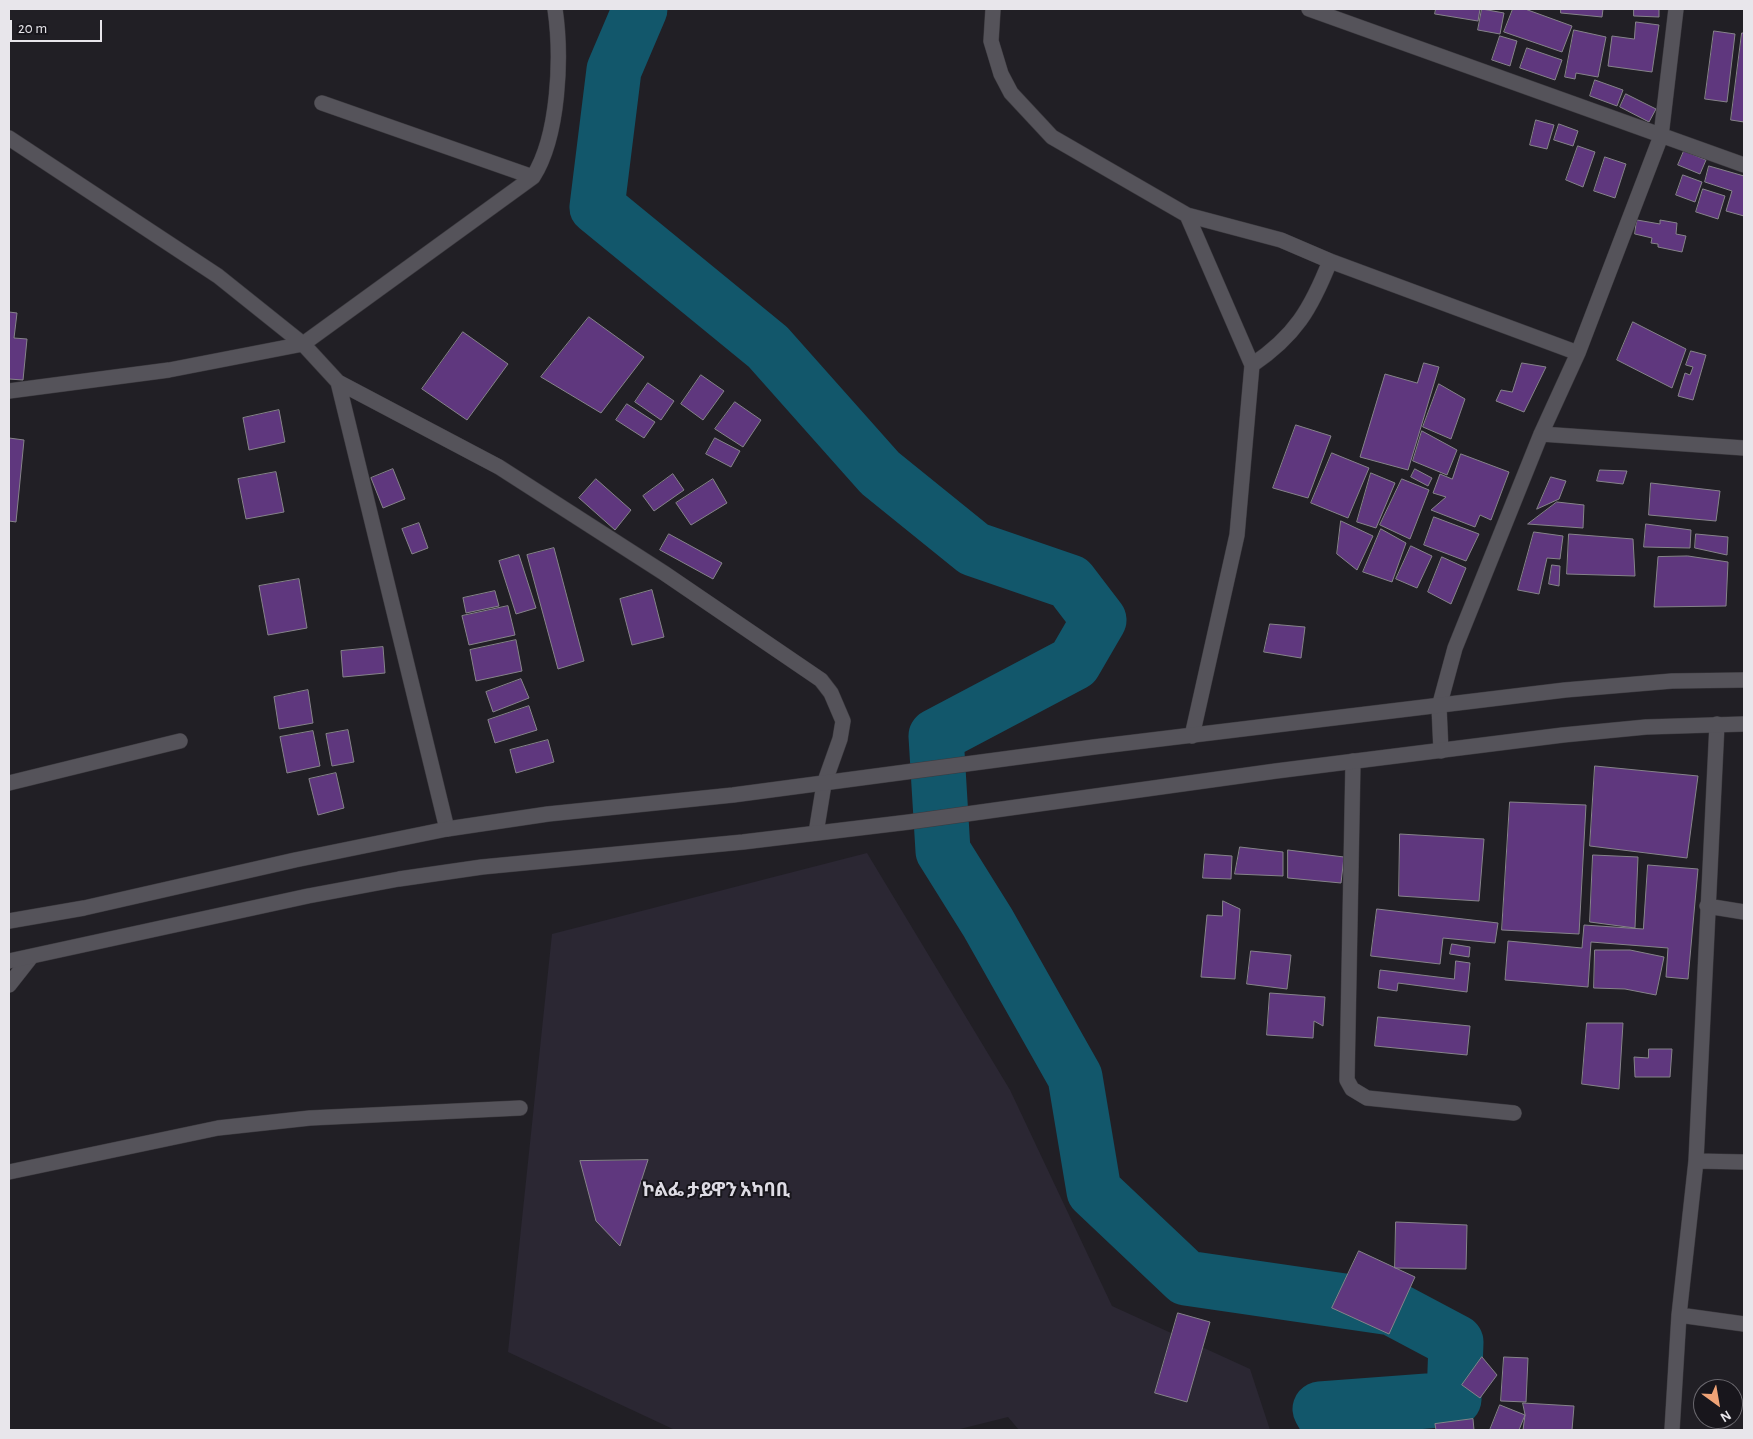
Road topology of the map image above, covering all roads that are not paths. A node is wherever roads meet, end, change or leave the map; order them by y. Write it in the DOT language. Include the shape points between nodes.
graph roads {
  1 [pos="555,9"];
  2 [pos="993,9"];
  3 [pos="1310,9"];
  4 [pos="1676,9"];
  5 [pos="1333,12"];
  6 [pos="322,103"];
  7 [pos="1662,136"];
  8 [pos="9,138"];
  9 [pos="1744,165"];
  10 [pos="533,178"];
  11 [pos="1187,215"];
  12 [pos="1330,261"];
  13 [pos="303,344"];
  14 [pos="1578,353"];
  15 [pos="1252,365"];
  16 [pos="338,382"];
  17 [pos="9,392"];
  18 [pos="1541,434"];
  19 [pos="1744,448"];
  20 [pos="1744,680"];
  21 [pos="1438,707"];
  22 [pos="1717,724"];
  23 [pos="1744,724"];
  24 [pos="1192,736"];
  25 [pos="180,741"];
  26 [pos="1441,751"];
  27 [pos="1352,762"];
  28 [pos="9,783"];
  29 [pos="824,784"];
  30 [pos="447,829"];
  31 [pos="816,833"];
  32 [pos="1707,906"];
  33 [pos="1744,912"];
  34 [pos="9,921"];
  35 [pos="31,957"];
  36 [pos="9,961"];
  37 [pos="9,985"];
  38 [pos="520,1108"];
  39 [pos="1514,1114"];
  40 [pos="1696,1161"];
  41 [pos="1744,1162"];
  42 [pos="9,1172"];
  43 [pos="1679,1315"];
  44 [pos="1744,1324"];
  45 [pos="1672,1430"];
  1 -- 10 [label="street" via="555,110 542,164"];
  2 -- 11 [label="street" via="991,41 997,63 1011,93 1029,115 1052,137"];
  3 -- 5 [label="street"];
  4 -- 7 [label="street"];
  5 -- 7 [label="street"];
  6 -- 10 [label="street"];
  7 -- 9 [label="street"];
  7 -- 14 [label="street"];
  8 -- 13 [label="street" via="218,276"];
  10 -- 13 [label="street"];
  11 -- 12 [label="street" via="1281,240"];
  11 -- 15 [label="street"];
  12 -- 14 [label="street"];
  12 -- 15 [label="street" via="1302,320 1277,348"];
  13 -- 16 [label="street"];
  13 -- 17 [label="street" via="169,370"];
  14 -- 18 [label="street"];
  15 -- 24 [label="street" via="1237,535"];
  16 -- 29 [label="street" via="499,467 664,573 821,680 837,705 843,722"];
  16 -- 30 [label="street"];
  18 -- 19 [label="street"];
  18 -- 21 [label="street" via="1455,648"];
  20 -- 21 [label="street" via="1672,681"];
  21 -- 24 [label="street"];
  21 -- 26 [label="street"];
  22 -- 23 [label="street"];
  22 -- 26 [label="street" via="1562,735"];
  22 -- 32 [label="street"];
  24 -- 29 [label="street"];
  25 -- 28 [label="street"];
  26 -- 27 [label="street"];
  27 -- 31 [label="street"];
  27 -- 39 [label="street" via="1346,1080 1352,1089 1366,1098"];
  29 -- 30 [label="street" via="548,814"];
  29 -- 31 [label="street"];
  30 -- 34 [label="street" via="84,908"];
  31 -- 35 [label="street" via="482,867 398,879"];
  32 -- 33 [label="street"];
  32 -- 40 [label="street"];
  35 -- 36 [label="street"];
  35 -- 37 [label="street"];
  38 -- 42 [label="street" via="310,1118 218,1128"];
  40 -- 41 [label="street"];
  40 -- 43 [label="street"];
  43 -- 44 [label="street"];
  43 -- 45 [label="street"];
}
